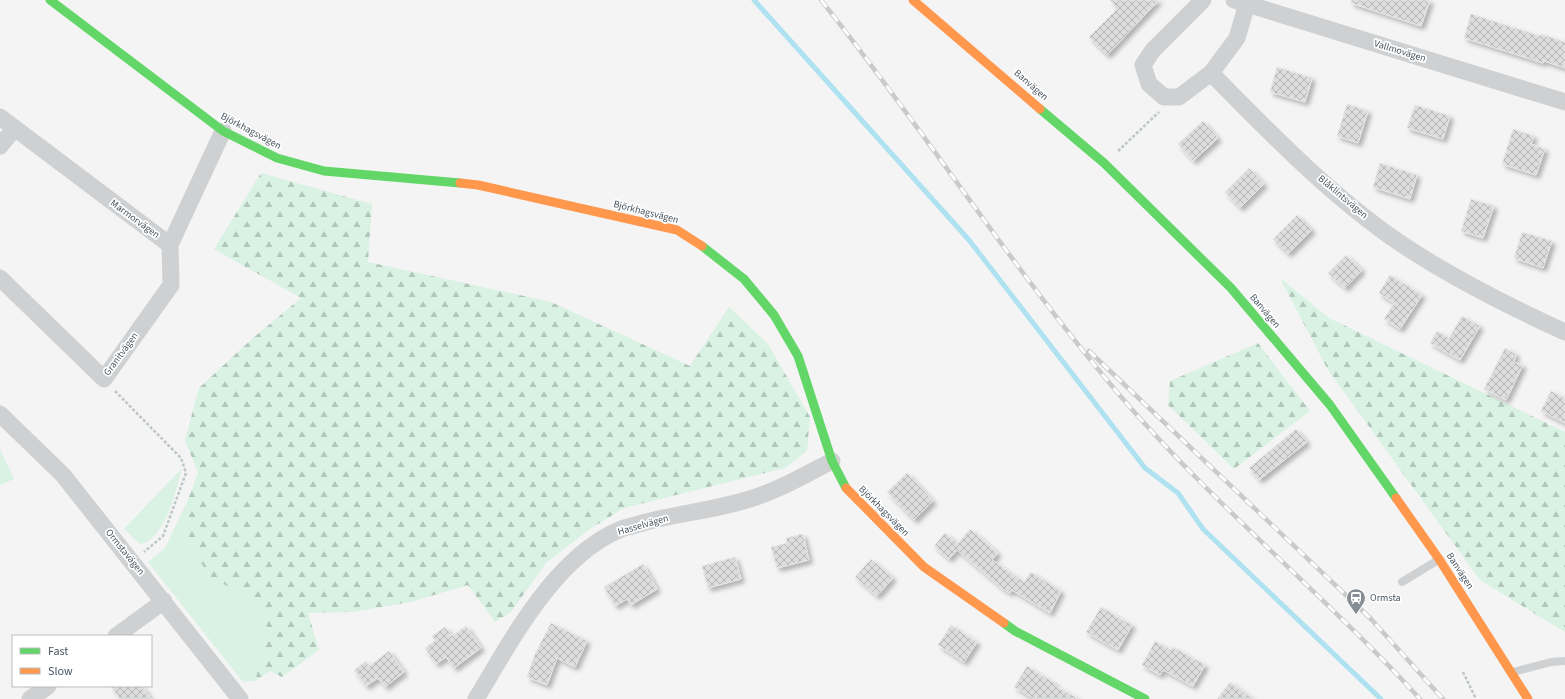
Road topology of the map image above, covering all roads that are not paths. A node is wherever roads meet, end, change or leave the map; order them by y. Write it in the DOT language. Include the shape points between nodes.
graph roads {
  1 [pos="50,0"];
  2 [pos="913,0"];
  3 [pos="1203,0"];
  4 [pos="1241,2"];
  5 [pos="1211,73"];
  6 [pos="1565,102"];
  7 [pos="0,117"];
  8 [pos="14,129"];
  9 [pos="223,131"];
  10 [pos="0,146"];
  11 [pos="170,245"];
  12 [pos="0,278"];
  13 [pos="1565,332"];
  14 [pos="0,415"];
  15 [pos="832,462"];
  16 [pos="1439,559"];
  17 [pos="1402,582"];
  18 [pos="164,601"];
  19 [pos="117,635"];
  20 [pos="1565,661"];
  21 [pos="1512,672"];
  22 [pos="47,687"];
  23 [pos="30,699"];
  24 [pos="240,699"];
  25 [pos="476,699"];
  26 [pos="1146,699"];
  27 [pos="1528,699"];
  1 -- 9 [label="street, Björkhagsvägen"];
  2 -- 16 [label="street, Banvägen" via="1104,163 1231,288 1330,404"];
  3 -- 5 [label="street" via="1154,50 1143,65 1149,84 1164,96 1180,97"];
  4 -- 5 [label="street" via="1238,38"];
  4 -- 6 [label="street, Vallmovägen"];
  5 -- 13 [label="street, Blåklintsvägen" via="1278,140 1342,197 1400,243 1463,282"];
  7 -- 8 [label="street, Marmorvägen"];
  8 -- 10 [label="street"];
  8 -- 11 [label="street, Marmorvägen"];
  9 -- 11 [label="street, Marmorvägen"];
  9 -- 15 [label="street, Björkhagsvägen" via="278,158 324,171 478,185 677,230 712,252 744,279 774,315 798,356"];
  11 -- 12 [label="street, Granitvägen" via="171,285 104,379"];
  14 -- 18 [label="street, Ormstavägen" via="63,475"];
  15 -- 25 [label="street, Hasselvägen" via="788,484 744,501 653,520 619,530 590,548 556,579 527,615"];
  15 -- 26 [label="street, Björkhagsvägen" via="846,489 924,567 1015,631"];
  16 -- 17 [label="lane"];
  16 -- 21 [label="street, Banvägen"];
  18 -- 19 [label="street"];
  18 -- 24 [label="street, Ormstavägen"];
  20 -- 21 [label="lane"];
  21 -- 27 [label="street, Banvägen"];
  22 -- 23 [label="street"];
}
